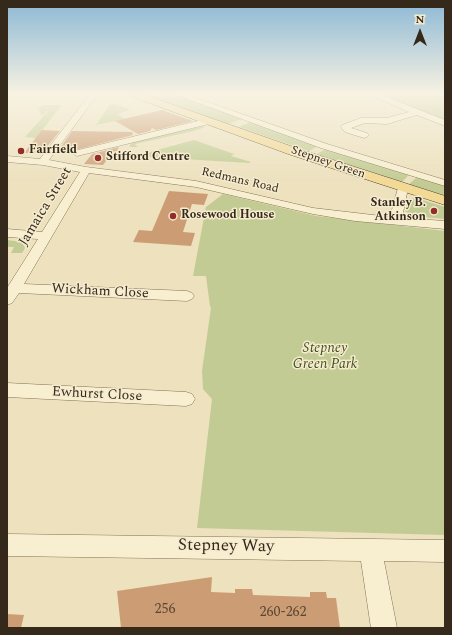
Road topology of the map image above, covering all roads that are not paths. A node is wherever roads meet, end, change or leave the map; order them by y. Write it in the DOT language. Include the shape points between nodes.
graph roads {
  1 [pos="72,124"];
  2 [pos="199,124"];
  3 [pos="217,124"];
  4 [pos="261,124"];
  5 [pos="355,124"];
  6 [pos="364,134"];
  7 [pos="77,153"];
  8 [pos="7,159"];
  9 [pos="43,162"];
  10 [pos="86,170"];
  11 [pos="445,182"];
  12 [pos="403,188"];
  13 [pos="445,201"];
  14 [pos="395,221"];
  15 [pos="445,225"];
  16 [pos="7,233"];
  17 [pos="47,236"];
  18 [pos="11,294"];
  19 [pos="187,296"];
  20 [pos="7,390"];
  21 [pos="186,400"];
  22 [pos="7,545"];
  23 [pos="370,549"];
  24 [pos="445,551"];
  25 [pos="384,628"];
  1 -- 9 [label="street"];
  2 -- 7 [label="street"];
  3 -- 12 [label="main road, Stepney Green"];
  4 -- 11 [label="street, Stepney Green" via="324,146"];
  5 -- 6 [label="street" via="346,127 348,130"];
  8 -- 9 [label="street, Redmans Road"];
  9 -- 10 [label="street, Redmans Road"];
  10 -- 14 [label="street, Redmans Road" via="196,184 313,211"];
  10 -- 17 [label="street, Jamaica Street"];
  12 -- 13 [label="main road, Stepney Green"];
  12 -- 14 [label="street"];
  14 -- 15 [label="street, Redmans Road"];
  16 -- 17 [label="street"];
  17 -- 18 [label="street, Jamaica Street"];
  18 -- 19 [label="street, Wickham Close"];
  20 -- 21 [label="street, Ewhurst Close"];
  22 -- 23 [label="street, Stepney Way"];
  23 -- 24 [label="street, Stepney Way"];
  23 -- 25 [label="street"];
}
